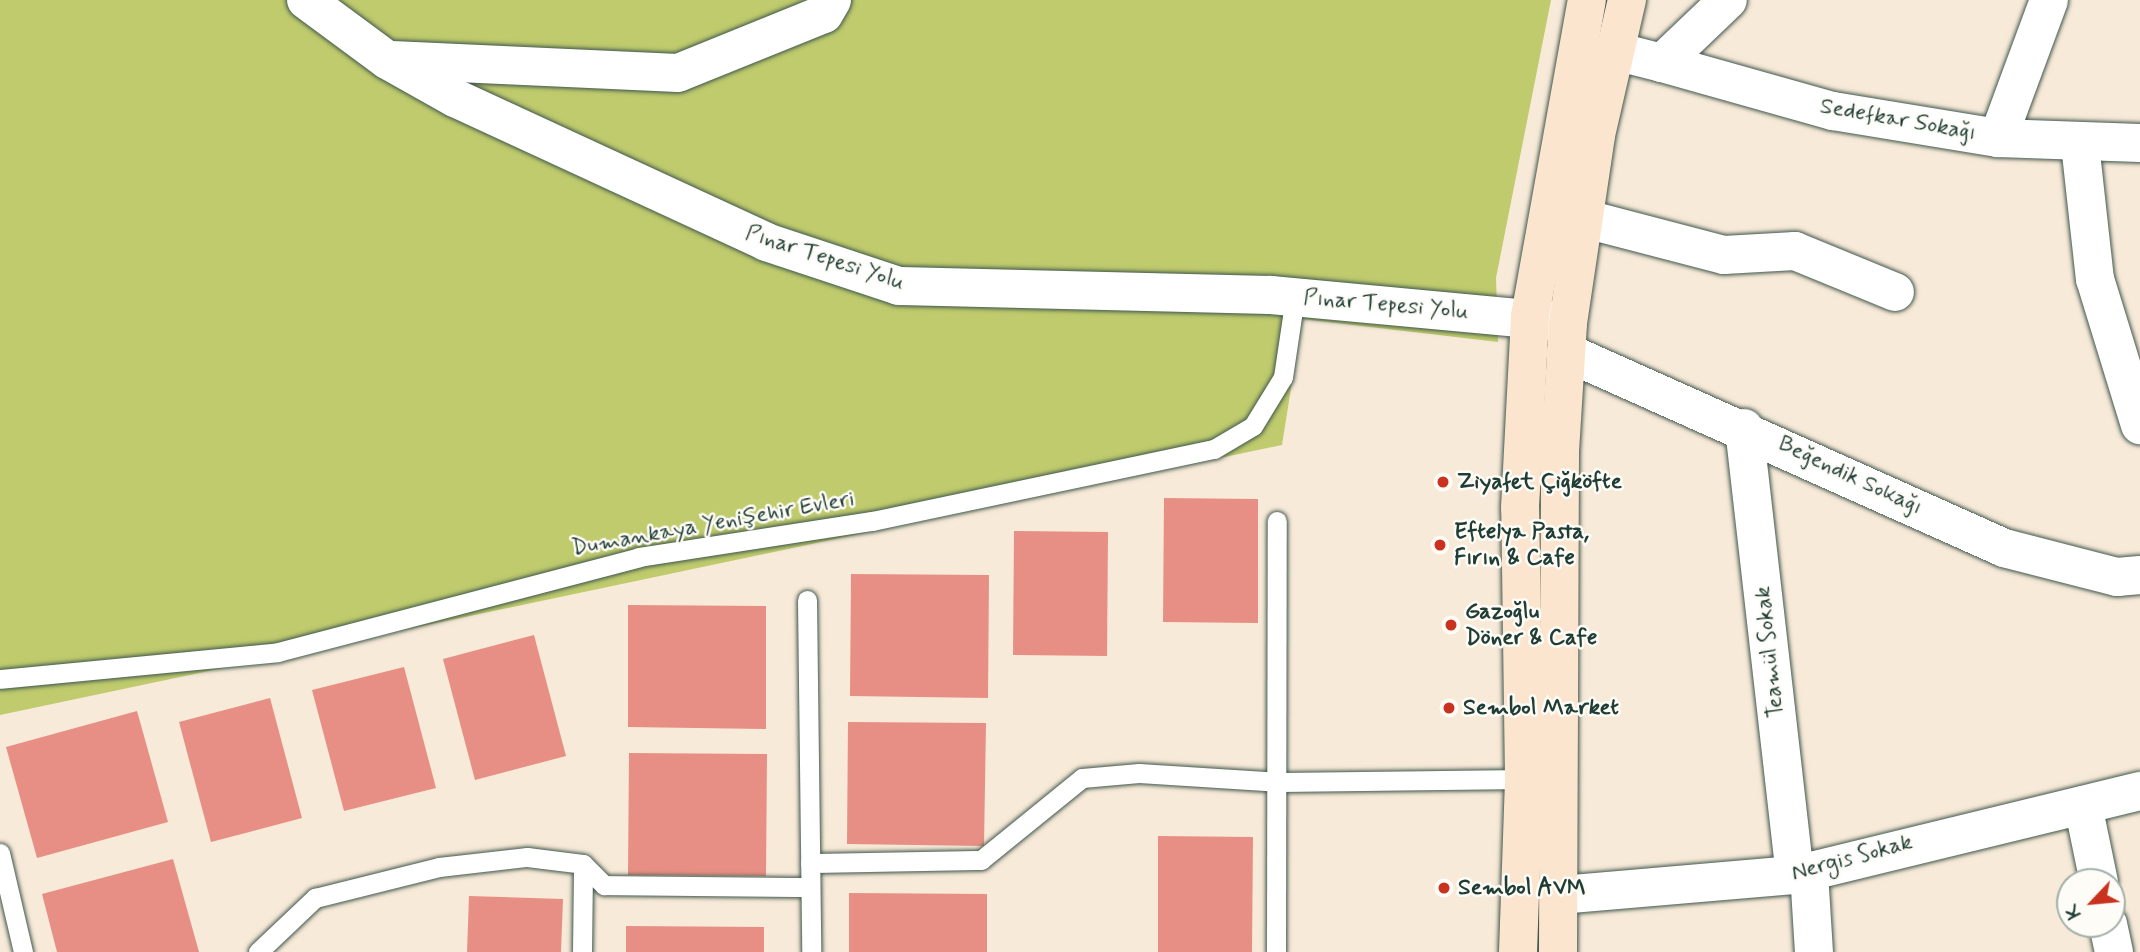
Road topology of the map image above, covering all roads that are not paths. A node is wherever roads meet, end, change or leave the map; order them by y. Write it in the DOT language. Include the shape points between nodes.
graph roads {
  1 [pos="306,0"];
  2 [pos="832,0"];
  3 [pos="1587,0"];
  4 [pos="1627,0"];
  5 [pos="1728,0"];
  6 [pos="2049,0"];
  7 [pos="1615,51"];
  8 [pos="387,60"];
  9 [pos="1662,63"];
  10 [pos="1998,138"];
  11 [pos="2140,143"];
  12 [pos="2080,145"];
  13 [pos="1582,218"];
  14 [pos="1895,292"];
  15 [pos="1295,297"];
  16 [pos="1530,316"];
  17 [pos="1567,338"];
  18 [pos="2140,425"];
  19 [pos="1745,428"];
  20 [pos="1278,520"];
  21 [pos="2140,575"];
  22 [pos="807,600"];
  23 [pos="0,679"];
  24 [pos="1524,779"];
  25 [pos="1281,782"];
  26 [pos="2140,791"];
  27 [pos="2083,805"];
  28 [pos="0,853"];
  29 [pos="810,863"];
  30 [pos="583,864"];
  31 [pos="2096,868"];
  32 [pos="1802,874"];
  33 [pos="810,887"];
  34 [pos="1560,895"];
  35 [pos="23,952"];
  36 [pos="258,952"];
  37 [pos="582,952"];
  38 [pos="811,952"];
  39 [pos="1276,952"];
  40 [pos="1517,952"];
  41 [pos="1558,952"];
  42 [pos="1814,952"];
  1 -- 8 [label="street, Pınar Tepesi Yolu"];
  2 -- 8 [label="street" via="824,14 678,73"];
  3 -- 16 [label="street"];
  4 -- 7 [label="street"];
  5 -- 9 [label="street"];
  6 -- 10 [label="street"];
  7 -- 9 [label="street, Sedefkar Sokağı"];
  7 -- 13 [label="street"];
  8 -- 15 [label="street, Pınar Tepesi Yolu" via="455,98 766,242 899,286"];
  9 -- 10 [label="street, Sedefkar Sokağı" via="1833,111"];
  10 -- 12 [label="street, Sedefkar Sokağı"];
  11 -- 12 [label="street, Sedefkar Sokağı"];
  12 -- 18 [label="street" via="2095,279"];
  13 -- 14 [label="street" via="1724,255 1795,251"];
  13 -- 17 [label="street"];
  15 -- 16 [label="street, Pınar Tepesi Yolu"];
  15 -- 23 [label="lane, Dumankaya Yenişehir Evleri" via="1283,377 1253,426 1214,449 872,521 639,557 278,652"];
  16 -- 17 [label="street, Pınar Tepesi Yolu"];
  16 -- 24 [label="street" via="1520,522"];
  17 -- 19 [label="street, Beğendik Sokağı"];
  17 -- 34 [label="street" via="1560,451"];
  19 -- 21 [label="street, Beğendik Sokağı" via="2004,548 2117,578"];
  19 -- 32 [label="street, Teamül Sokak"];
  20 -- 25 [label="lane"];
  22 -- 29 [label="lane"];
  24 -- 25 [label="lane"];
  24 -- 40 [label="street"];
  25 -- 29 [label="lane" via="1139,773 1082,778 981,860"];
  25 -- 39 [label="lane"];
  26 -- 27 [label="street, Nergis Sokak"];
  27 -- 31 [label="street"];
  27 -- 32 [label="street, Nergis Sokak"];
  28 -- 35 [label="lane"];
  29 -- 33 [label="lane"];
  30 -- 33 [label="lane" via="604,885"];
  30 -- 36 [label="lane" via="527,857 362,882 315,898"];
  30 -- 37 [label="lane"];
  32 -- 34 [label="street, Nergis Sokak"];
  32 -- 42 [label="street, Teamül Sokak"];
  33 -- 38 [label="lane"];
  34 -- 41 [label="street"];
}
